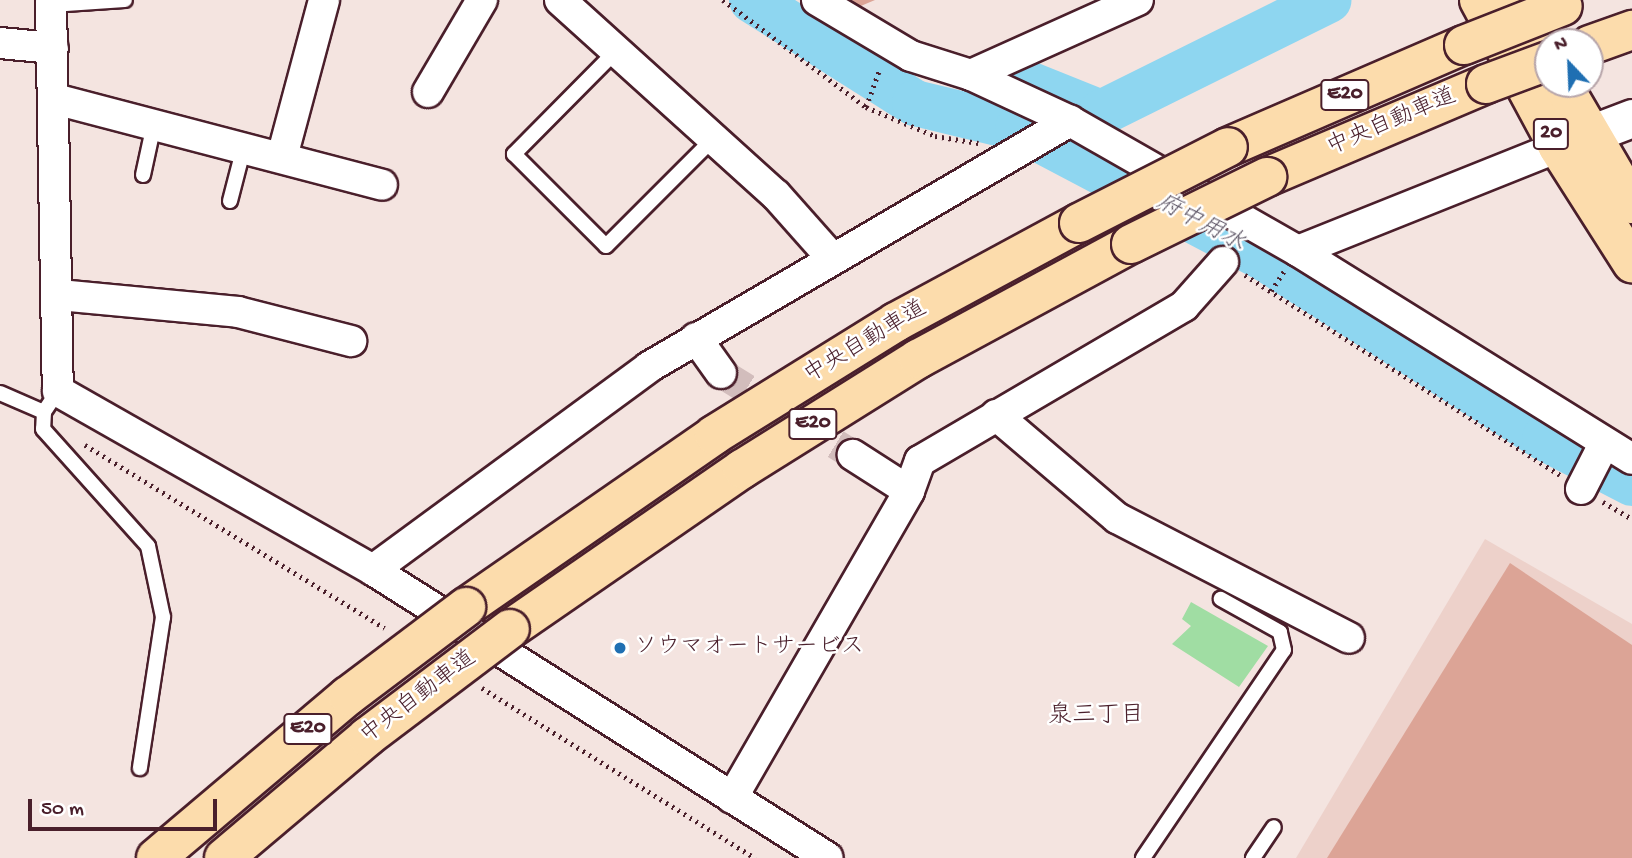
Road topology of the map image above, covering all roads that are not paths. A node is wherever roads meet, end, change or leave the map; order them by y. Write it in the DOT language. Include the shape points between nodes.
graph roads {
  1 [pos="125,0"];
  2 [pos="324,0"];
  3 [pos="482,0"];
  4 [pos="560,0"];
  5 [pos="817,0"];
  6 [pos="1138,0"];
  7 [pos="1479,0"];
  8 [pos="1517,0"];
  9 [pos="51,3"];
  10 [pos="1572,3"];
  11 [pos="1632,30"];
  12 [pos="1534,32"];
  13 [pos="1604,40"];
  14 [pos="0,43"];
  15 [pos="53,48"];
  16 [pos="619,48"];
  17 [pos="1534,65"];
  18 [pos="971,75"];
  19 [pos="428,92"];
  20 [pos="1565,98"];
  21 [pos="55,99"];
  22 [pos="1632,118"];
  23 [pos="154,124"];
  24 [pos="1064,125"];
  25 [pos="713,139"];
  26 [pos="1574,141"];
  27 [pos="244,147"];
  28 [pos="282,157"];
  29 [pos="143,175"];
  30 [pos="382,186"];
  31 [pos="230,201"];
  32 [pos="1632,204"];
  33 [pos="1298,251"];
  34 [pos="831,257"];
  35 [pos="1223,262"];
  36 [pos="1632,263"];
  37 [pos="60,295"];
  38 [pos="696,338"];
  39 [pos="351,341"];
  40 [pos="721,373"];
  41 [pos="0,393"];
  42 [pos="51,402"];
  43 [pos="996,415"];
  44 [pos="853,455"];
  45 [pos="1632,459"];
  46 [pos="909,491"];
  47 [pos="373,570"];
  48 [pos="1221,599"];
  49 [pos="1349,638"];
  50 [pos="140,768"];
  51 [pos="732,798"];
  52 [pos="1274,827"];
  53 [pos="156,858"];
  54 [pos="224,858"];
  55 [pos="828,858"];
  56 [pos="1143,858"];
  57 [pos="1253,858"];
  1 -- 9 [label="lane"];
  2 -- 28 [label="street"];
  3 -- 19 [label="street"];
  4 -- 16 [label="street"];
  5 -- 18 [label="street" via="911,56"];
  6 -- 18 [label="street"];
  7 -- 26 [label="main road, 20"];
  8 -- 12 [label="main road"];
  9 -- 15 [label="street"];
  10 -- 53 [label="main road, 中央自動車道 / E20, bridge" via="1228,147 896,322 726,428 466,607 348,696"];
  11 -- 13 [label="main road"];
  14 -- 15 [label="street"];
  15 -- 21 [label="street"];
  16 -- 25 [label="street"];
  16 -- 25 [label="lane" via="514,154 606,246"];
  17 -- 54 [label="main road, 中央自動車道 / E20, bridge" via="1267,177 918,359 741,469 510,629 367,737"];
  18 -- 24 [label="street"];
  20 -- 26 [label="main road, 20"];
  21 -- 23 [label="street"];
  21 -- 37 [label="street"];
  22 -- 26 [label="street"];
  23 -- 27 [label="street"];
  23 -- 29 [label="lane"];
  24 -- 33 [label="street"];
  24 -- 34 [label="street"];
  25 -- 34 [label="street"];
  26 -- 32 [label="main road, 20"];
  26 -- 33 [label="street"];
  26 -- 36 [label="main road, 20"];
  27 -- 28 [label="street"];
  27 -- 31 [label="lane"];
  28 -- 30 [label="street"];
  33 -- 45 [label="street" via="1592,467"];
  34 -- 38 [label="street"];
  35 -- 43 [label="street" via="1184,306"];
  37 -- 39 [label="street" via="238,312"];
  37 -- 42 [label="street"];
  38 -- 40 [label="street"];
  38 -- 47 [label="street" via="524,453"];
  41 -- 42 [label="lane"];
  42 -- 47 [label="street"];
  42 -- 50 [label="lane" via="51,439 148,546 163,617"];
  43 -- 46 [label="street" via="920,461"];
  43 -- 49 [label="street" via="1117,517"];
  44 -- 46 [label="street"];
  46 -- 51 [label="street"];
  47 -- 51 [label="street"];
  48 -- 56 [label="lane" via="1280,632 1284,650"];
  51 -- 55 [label="street"];
  52 -- 57 [label="lane"];
}
